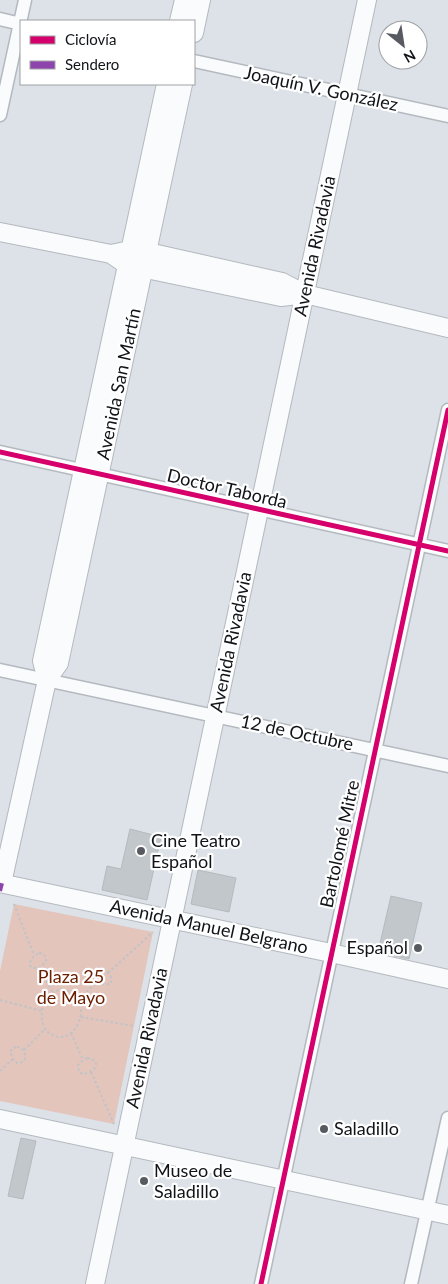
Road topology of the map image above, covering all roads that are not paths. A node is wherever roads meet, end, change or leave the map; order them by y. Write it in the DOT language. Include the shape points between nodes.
graph roads {
  1 [pos="25,0"];
  2 [pos="184,0"];
  3 [pos="201,0"];
  4 [pos="367,0"];
  5 [pos="0,19"];
  6 [pos="21,20"];
  7 [pos="179,20"];
  8 [pos="20,24"];
  9 [pos="195,28"];
  10 [pos="195,61"];
  11 [pos="166,85"];
  12 [pos="183,85"];
  13 [pos="347,94"];
  14 [pos="0,115"];
  15 [pos="448,116"];
  16 [pos="0,232"];
  17 [pos="129,257"];
  18 [pos="146,260"];
  19 [pos="305,294"];
  20 [pos="448,328"];
  21 [pos="448,410"];
  22 [pos="0,452"];
  23 [pos="91,473"];
  24 [pos="259,510"];
  25 [pos="419,545"];
  26 [pos="448,551"];
  27 [pos="0,670"];
  28 [pos="47,680"];
  29 [pos="215,716"];
  30 [pos="375,750"];
  31 [pos="448,766"];
  32 [pos="1,886"];
  33 [pos="172,920"];
  34 [pos="331,953"];
  35 [pos="448,979"];
  36 [pos="448,1118"];
  37 [pos="0,1120"];
  38 [pos="124,1146"];
  39 [pos="283,1180"];
  40 [pos="428,1210"];
  41 [pos="448,1215"];
  42 [pos="95,1284"];
  43 [pos="260,1284"];
  44 [pos="411,1284"];
  1 -- 6 [label="street"];
  2 -- 7 [label="main road"];
  3 -- 9 [label="main road"];
  4 -- 13 [label="main road, Avenida Rivadavia"];
  5 -- 8 [label="street"];
  8 -- 14 [label="street"];
  10 -- 13 [label="street, Joaquín V. González"];
  11 -- 17 [label="main road, Avenida San Martín"];
  12 -- 18 [label="main road, Avenida San Martín"];
  13 -- 15 [label="street, Joaquín V. González"];
  13 -- 19 [label="main road, Avenida Rivadavia"];
  16 -- 17 [label="main road"];
  17 -- 18 [label="main road"];
  17 -- 23 [label="main road, Avenida San Martín"];
  18 -- 19 [label="main road" via="281,297"];
  18 -- 23 [label="main road, Avenida San Martín"];
  19 -- 20 [label="main road"];
  19 -- 24 [label="main road, Avenida Rivadavia"];
  21 -- 25 [label="street, Bartolomé Mitre"];
  22 -- 23 [label="street, Doctor Taborda"];
  23 -- 24 [label="street, Doctor Taborda"];
  23 -- 28 [label="main road, Avenida San Martín" via="59,664"];
  24 -- 25 [label="street, Doctor Taborda"];
  24 -- 29 [label="main road, Avenida Rivadavia"];
  25 -- 26 [label="street, Doctor Taborda"];
  25 -- 30 [label="street, Bartolomé Mitre"];
  27 -- 28 [label="street, 12 de Octubre"];
  28 -- 29 [label="street, 12 de Octubre"];
  28 -- 32 [label="main road, Avenida San Martín"];
  29 -- 30 [label="street, 12 de Octubre"];
  29 -- 33 [label="main road, Avenida Rivadavia"];
  30 -- 31 [label="street, 12 de Octubre"];
  30 -- 34 [label="street, Bartolomé Mitre"];
  32 -- 33 [label="main road, Avenida Manuel Belgrano"];
  33 -- 34 [label="main road, Avenida Manuel Belgrano"];
  33 -- 38 [label="main road, Avenida Rivadavia"];
  34 -- 35 [label="main road, Avenida Manuel Belgrano"];
  34 -- 39 [label="street, Bartolomé Mitre"];
  36 -- 40 [label="street"];
  37 -- 38 [label="main road"];
  38 -- 39 [label="main road"];
  38 -- 42 [label="main road, Avenida Rivadavia"];
  39 -- 40 [label="main road"];
  39 -- 43 [label="street, Bartolomé Mitre"];
  40 -- 41 [label="main road"];
  40 -- 44 [label="street"];
}
